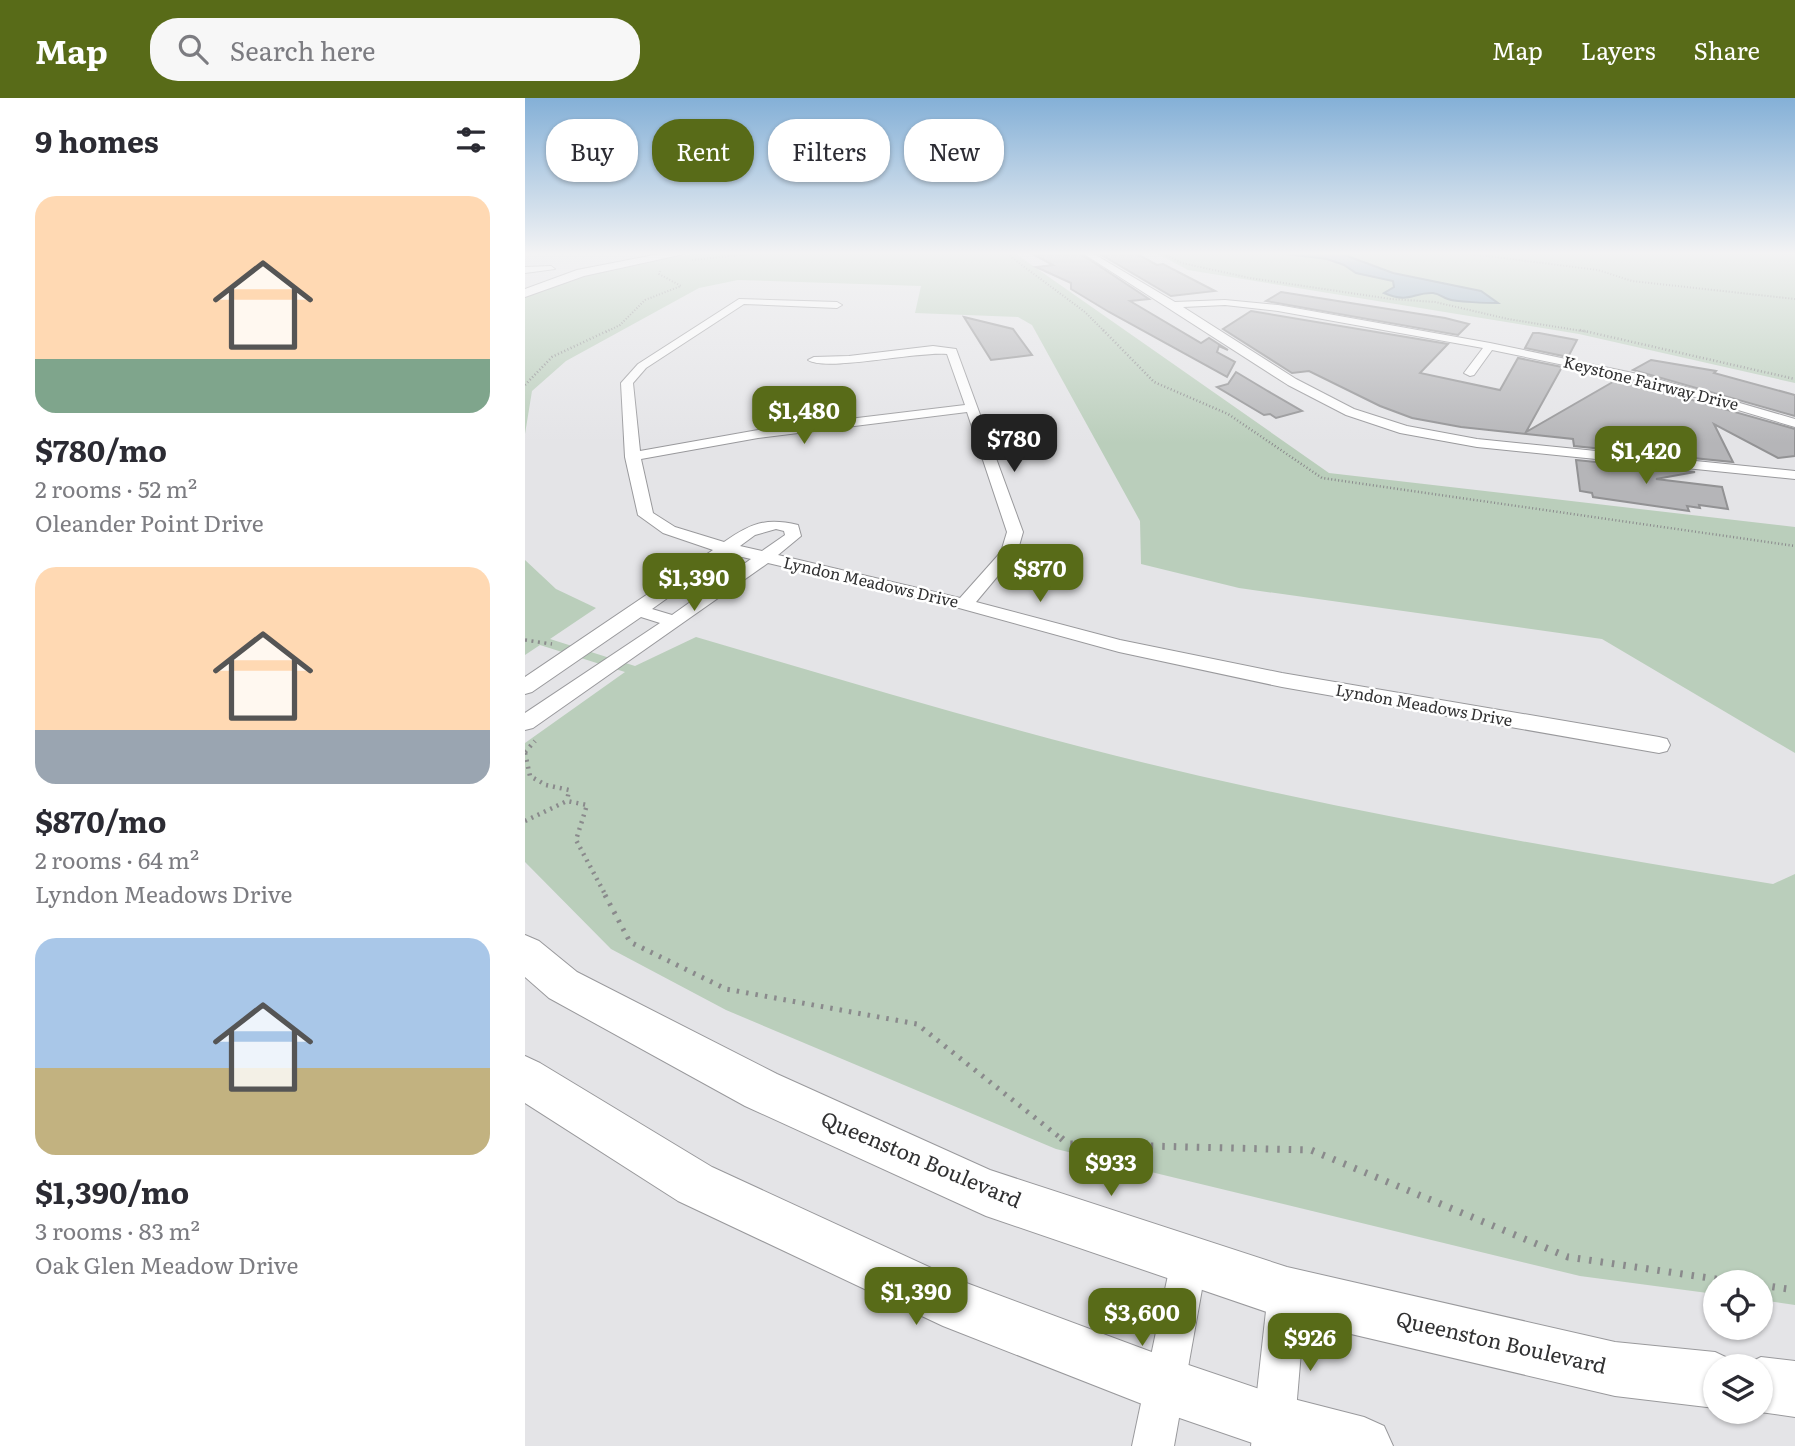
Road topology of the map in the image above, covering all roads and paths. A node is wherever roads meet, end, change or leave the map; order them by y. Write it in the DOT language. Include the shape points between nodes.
graph roads {
  1 [pos="628,317"];
  2 [pos="717,317"];
  3 [pos="1090,317"];
  4 [pos="1191,317"];
  5 [pos="1325,317"];
  6 [pos="1499,317"];
  7 [pos="1490,346"];
  8 [pos="943,348"];
  9 [pos="814,360"];
  10 [pos="1470,373"];
  11 [pos="1795,379"];
  12 [pos="525,385"];
  13 [pos="972,408"];
  14 [pos="1795,423"];
  15 [pos="632,457"];
  16 [pos="1795,475"];
  17 [pos="1795,546"];
  18 [pos="726,548"];
  19 [pos="766,558"];
  20 [pos="964,604"];
  21 [pos="638,611"];
  22 [pos="675,621"];
  23 [pos="525,687"];
  24 [pos="525,694"];
  25 [pos="552,707"];
  26 [pos="525,723"];
  27 [pos="1659,745"];
  28 [pos="525,753"];
  29 [pos="567,802"];
  30 [pos="525,821"];
  31 [pos="525,953"];
  32 [pos="525,1078"];
  33 [pos="1189,1261"];
  34 [pos="1703,1277"];
  35 [pos="1773,1287"];
  36 [pos="1795,1290"];
  37 [pos="1287,1293"];
  38 [pos="1703,1379"];
  39 [pos="1165,1385"];
  40 [pos="1773,1386"];
  41 [pos="1795,1389"];
  42 [pos="1273,1434"];
  43 [pos="1153,1446"];
  44 [pos="1364,1446"];
  1 -- 12 [label="path" via="552,357"];
  2 -- 15 [label="street, Lyndon Meadows Drive" via="642,366 627,383"];
  3 -- 17 [label="path" via="1154,382 1228,414 1322,478"];
  4 -- 16 [label="street" via="1292,382 1350,412 1405,430 1477,443"];
  5 -- 7 [label="street, Keystone Fairway Drive"];
  6 -- 11 [label="path" via="1557,325"];
  7 -- 10 [label="street"];
  7 -- 14 [label="street, Keystone Fairway Drive" via="1701,394"];
  8 -- 9 [label="street"];
  8 -- 13 [label="street" via="952,351"];
  13 -- 15 [label="street" via="758,434"];
  13 -- 20 [label="street" via="1015,532 1009,553"];
  15 -- 18 [label="street, Lyndon Meadows Drive" via="646,515 669,530"];
  18 -- 19 [label="street, Lyndon Meadows Drive"];
  18 -- 19 [label="street" via="759,527 792,528 793,536"];
  18 -- 21 [label="street"];
  19 -- 20 [label="street, Lyndon Meadows Drive"];
  19 -- 22 [label="street"];
  20 -- 27 [label="street, Lyndon Meadows Drive" via="1119,646 1282,680"];
  21 -- 22 [label="street"];
  21 -- 23 [label="street"];
  22 -- 25 [label="street"];
  24 -- 25 [label="street"];
  25 -- 26 [label="street"];
  28 -- 29 [label="path" via="530,776 569,790"];
  29 -- 30 [label="path"];
  29 -- 34 [label="path" via="587,805 576,840 630,942 726,989 916,1024 1068,1144 1311,1150 1568,1257"];
  31 -- 33 [label="main road, Queenston Boulevard" via="563,985 761,1090 986,1192"];
  32 -- 39 [label="main road" via="695,1184 943,1300"];
  33 -- 37 [label="main road, Queenston Boulevard"];
  33 -- 39 [label="street"];
  35 -- 36 [label="path"];
  37 -- 38 [label="main road, Queenston Boulevard" via="1615,1369"];
  37 -- 42 [label="street"];
  39 -- 42 [label="main road"];
  39 -- 43 [label="street"];
  40 -- 41 [label="main road"];
  42 -- 44 [label="main road"];
}
